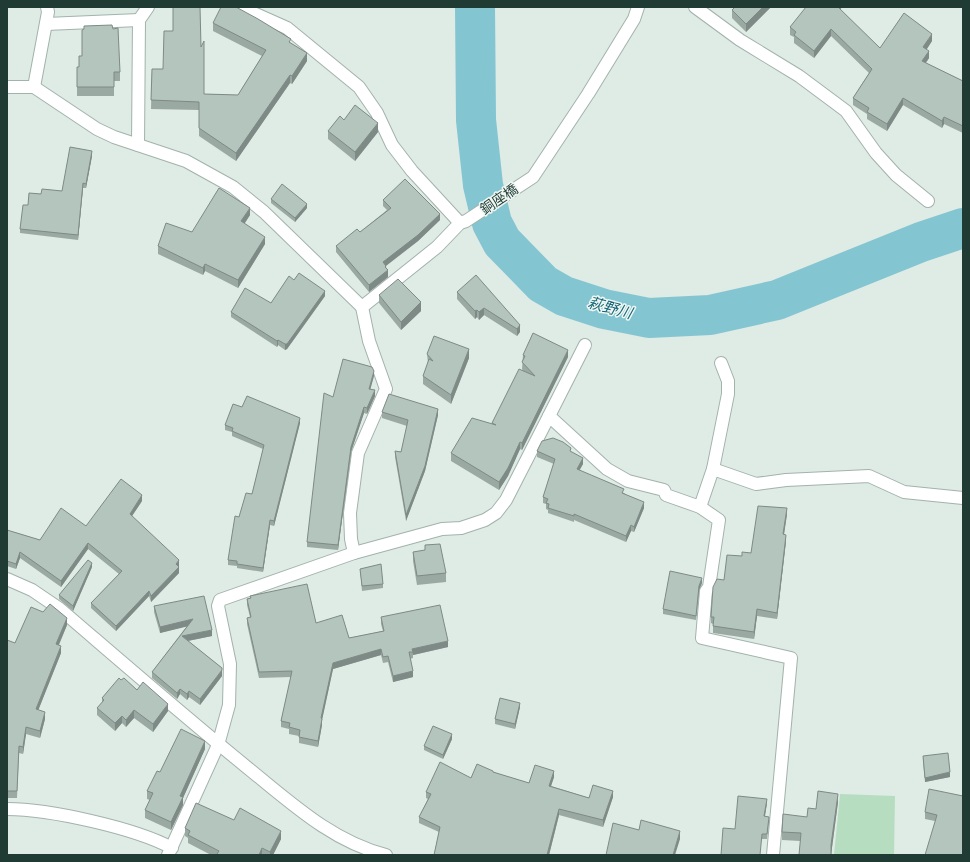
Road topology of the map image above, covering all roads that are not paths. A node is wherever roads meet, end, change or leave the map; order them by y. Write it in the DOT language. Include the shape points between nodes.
graph roads {
  1 [pos="47,7"];
  2 [pos="148,7"];
  3 [pos="240,7"];
  4 [pos="638,7"];
  5 [pos="695,7"];
  6 [pos="140,20"];
  7 [pos="46,24"];
  8 [pos="7,87"];
  9 [pos="34,87"];
  10 [pos="138,145"];
  11 [pos="928,202"];
  12 [pos="463,222"];
  13 [pos="362,307"];
  14 [pos="585,345"];
  15 [pos="721,363"];
  16 [pos="549,416"];
  17 [pos="714,469"];
  18 [pos="963,498"];
  19 [pos="700,507"];
  20 [pos="354,553"];
  21 [pos="7,579"];
  22 [pos="218,745"];
  23 [pos="7,809"];
  24 [pos="170,852"];
  25 [pos="386,855"];
  26 [pos="773,855"];
  1 -- 7 [label="street"];
  2 -- 6 [label="street"];
  3 -- 12 [label="street" via="287,28 359,87 378,113 392,145 412,171"];
  4 -- 12 [label="street, 銅座橋" via="634,19 596,81 533,177"];
  5 -- 11 [label="street" via="740,40 799,76 846,111 881,159"];
  6 -- 7 [label="street"];
  6 -- 10 [label="street"];
  7 -- 9 [label="street"];
  8 -- 9 [label="street"];
  9 -- 10 [label="street" via="98,129"];
  10 -- 13 [label="street" via="186,161 233,187 264,212"];
  12 -- 13 [label="street, 銅座橋" via="437,247"];
  13 -- 20 [label="street" via="369,341 386,389 358,453 350,513"];
  14 -- 16 [label="street"];
  15 -- 17 [label="street" via="728,381 728,394"];
  16 -- 19 [label="street" via="607,469 628,481 664,490 666,495"];
  16 -- 20 [label="street" via="506,500 496,513 485,520 461,528 442,529"];
  17 -- 18 [label="street" via="756,484 870,476 904,492"];
  17 -- 19 [label="street"];
  19 -- 26 [label="street" via="719,520 709,587 706,591 702,638 790,658"];
  20 -- 22 [label="street" via="220,600 218,606 230,664 229,705"];
  21 -- 22 [label="street" via="32,590 60,609"];
  22 -- 24 [label="street"];
  22 -- 25 [label="street" via="314,821 332,832"];
  23 -- 24 [label="street" via="29,809 97,824 160,842"];
}
